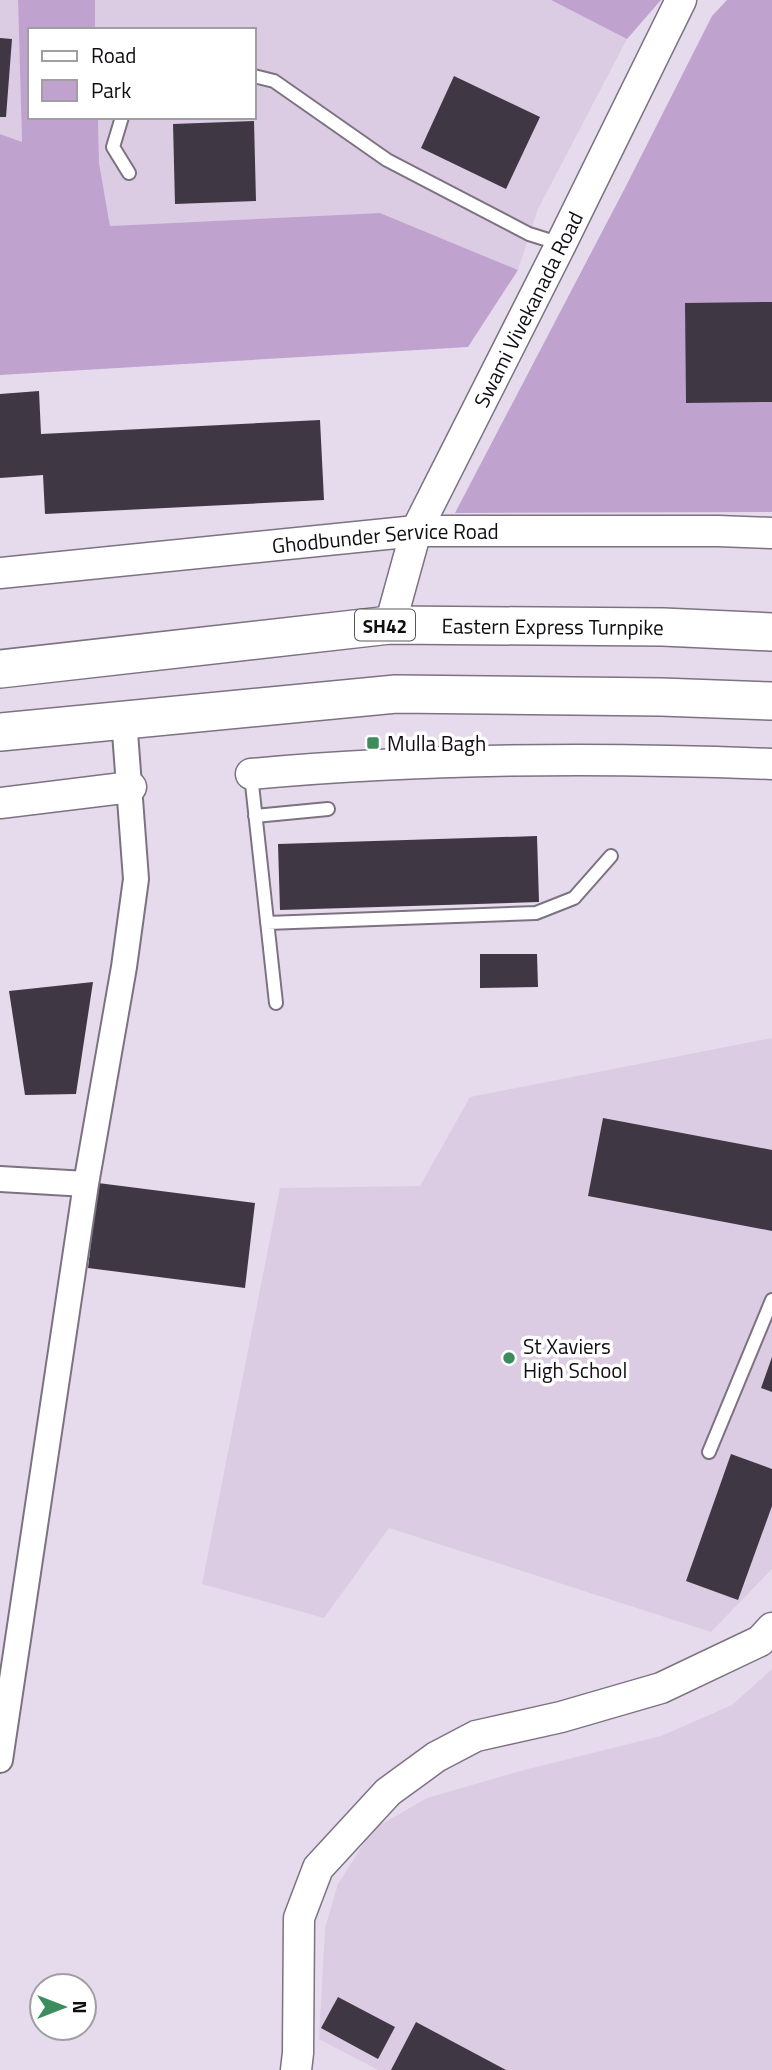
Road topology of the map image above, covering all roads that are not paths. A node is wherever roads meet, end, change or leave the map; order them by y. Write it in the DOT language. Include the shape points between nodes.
graph roads {
  1 [pos="681,0"];
  2 [pos="256,76"];
  3 [pos="121,119"];
  4 [pos="129,173"];
  5 [pos="561,244"];
  6 [pos="416,531"];
  7 [pos="772,533"];
  8 [pos="0,573"];
  9 [pos="390,625"];
  10 [pos="772,632"];
  11 [pos="0,669"];
  12 [pos="772,701"];
  13 [pos="124,719"];
  14 [pos="0,733"];
  15 [pos="772,764"];
  16 [pos="251,775"];
  17 [pos="131,787"];
  18 [pos="0,803"];
  19 [pos="328,809"];
  20 [pos="256,816"];
  21 [pos="611,856"];
  22 [pos="267,923"];
  23 [pos="276,1003"];
  24 [pos="0,1179"];
  25 [pos="86,1184"];
  26 [pos="772,1300"];
  27 [pos="709,1452"];
  28 [pos="772,1628"];
  29 [pos="0,1760"];
  30 [pos="296,2070"];
  1 -- 5 [label="street, Swami Vivekanada Road"];
  2 -- 5 [label="lane" via="274,81 387,160 529,234"];
  3 -- 4 [label="lane" via="113,147"];
  5 -- 6 [label="street, Swami Vivekanada Road"];
  6 -- 7 [label="street, Ghodbunder Service Road"];
  6 -- 8 [label="street, Ghodbunder Service Road"];
  6 -- 9 [label="street, Swami Vivekanada Road"];
  9 -- 10 [label="main road, Eastern Express Turnpike / SH42" via="663,626"];
  9 -- 11 [label="main road, Eastern Express Turnpike / SH42"];
  12 -- 13 [label="main road" via="396,694"];
  13 -- 14 [label="main road"];
  13 -- 17 [label="street"];
  15 -- 16 [label="street" via="447,761"];
  16 -- 20 [label="lane"];
  17 -- 18 [label="street"];
  17 -- 25 [label="street" via="136,879"];
  19 -- 20 [label="lane"];
  20 -- 22 [label="lane"];
  21 -- 22 [label="lane" via="574,898 536,913"];
  22 -- 23 [label="lane"];
  24 -- 25 [label="street"];
  25 -- 29 [label="street"];
  26 -- 27 [label="lane"];
  28 -- 30 [label="street" via="760,1641 661,1688 476,1736 436,1757 388,1792 318,1868 299,1918"];
}
